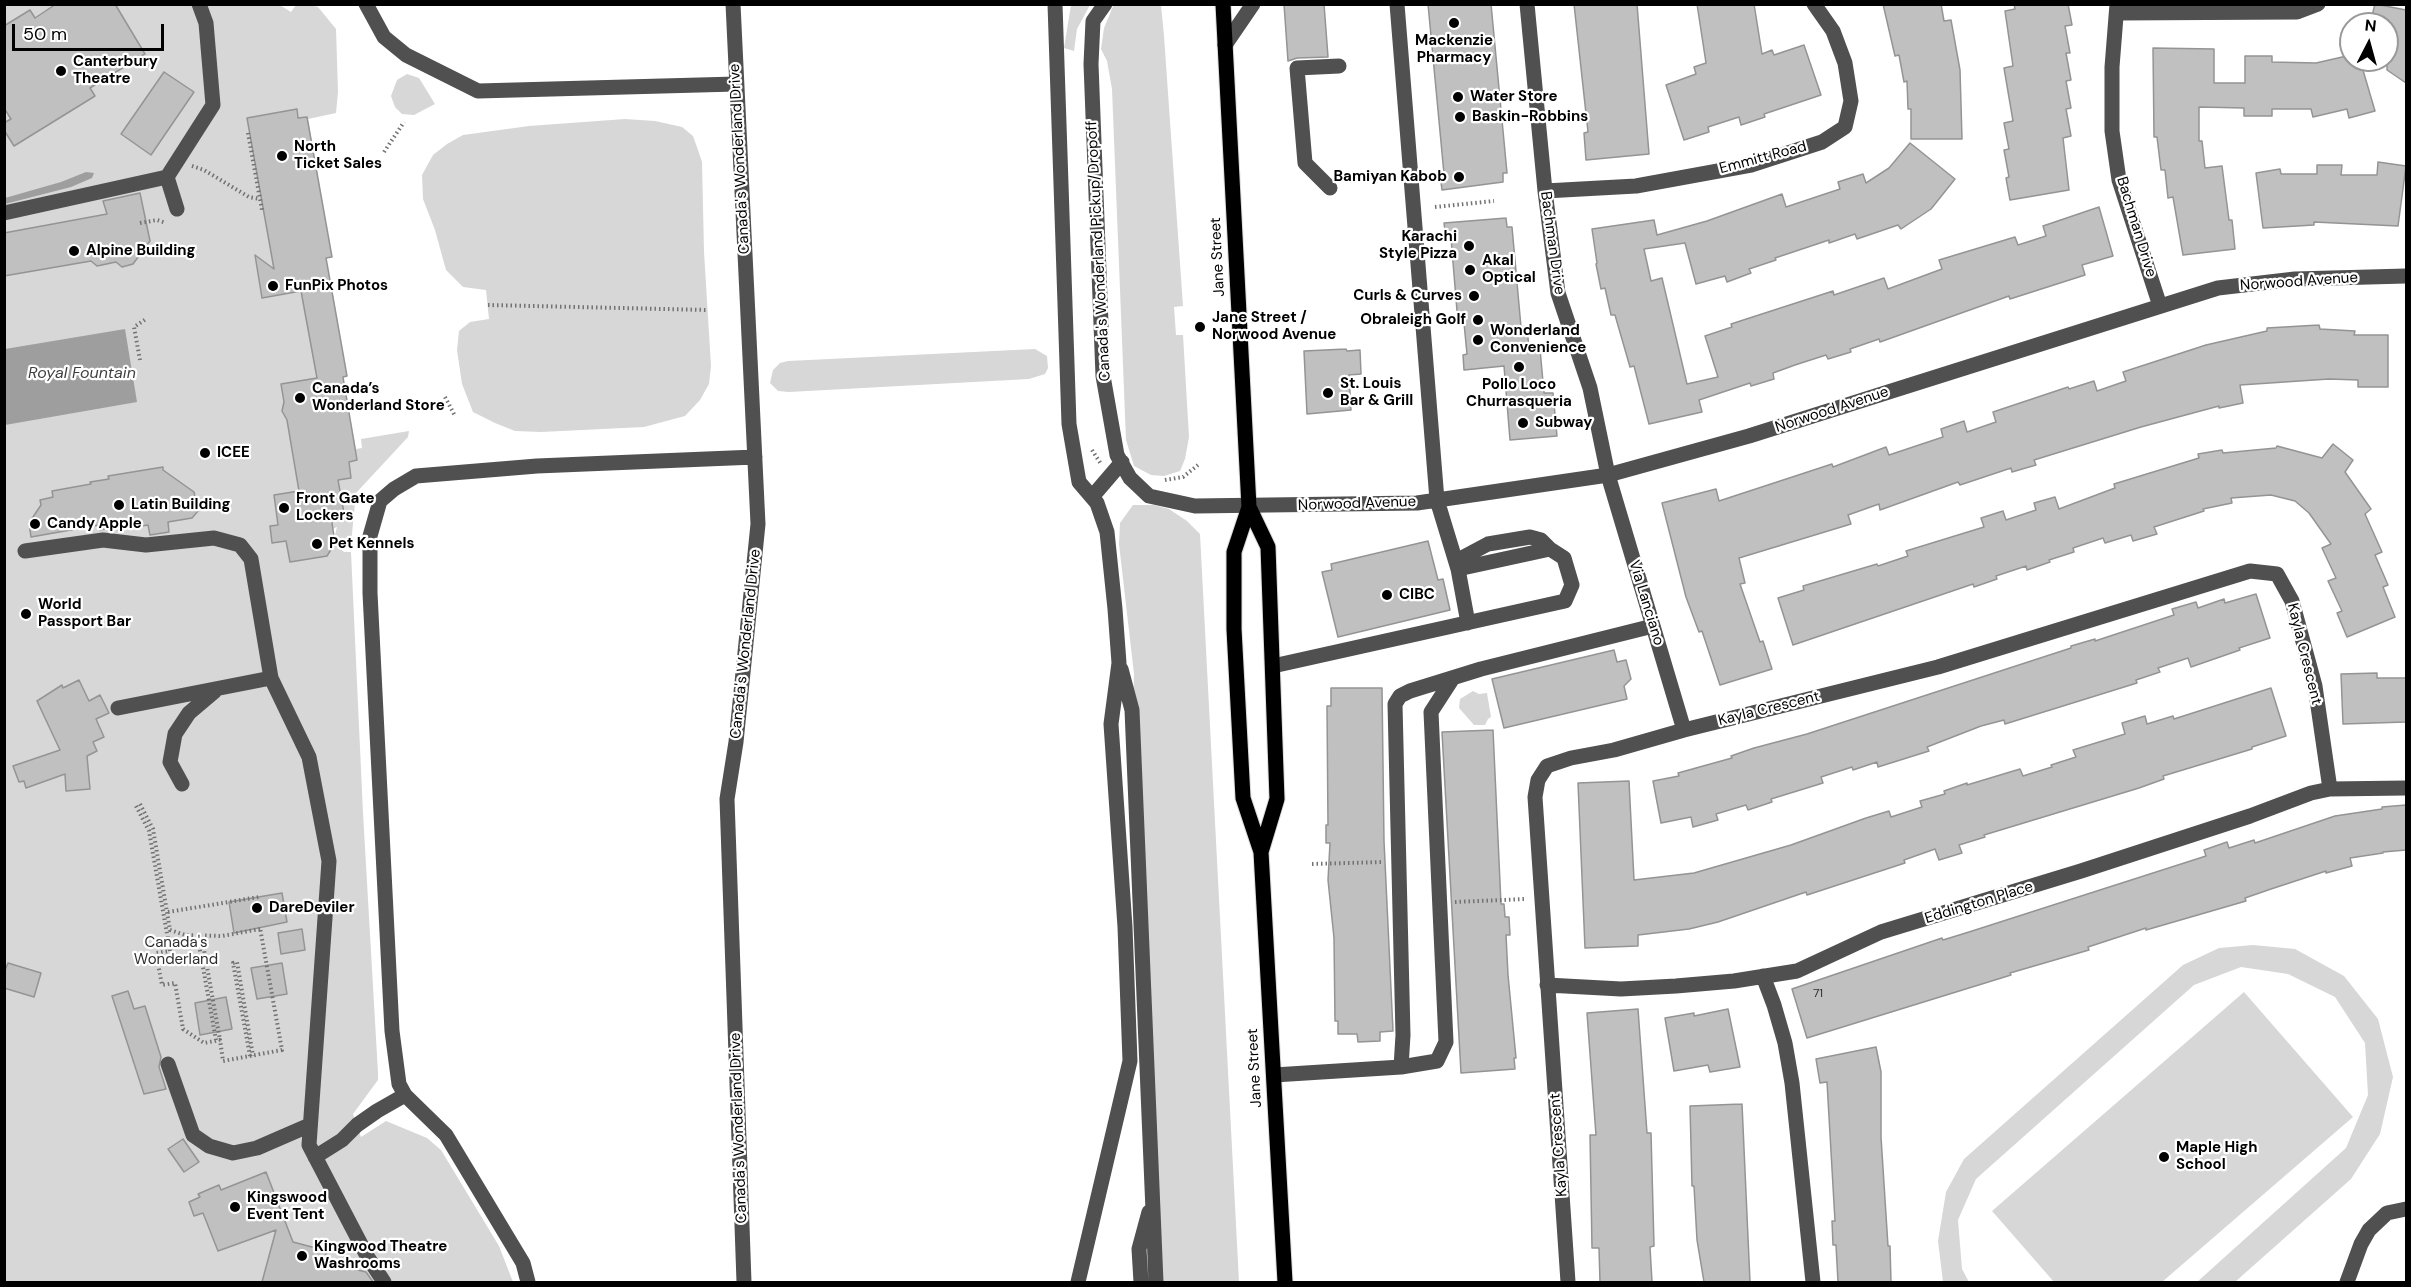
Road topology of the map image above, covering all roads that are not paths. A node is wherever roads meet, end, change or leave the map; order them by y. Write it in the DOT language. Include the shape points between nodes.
graph roads {
  1 [pos="199,4"];
  2 [pos="366,4"];
  3 [pos="733,4"];
  4 [pos="1055,4"];
  5 [pos="1105,4"];
  6 [pos="1223,4"];
  7 [pos="1253,4"];
  8 [pos="1397,4"];
  9 [pos="1527,4"];
  10 [pos="1814,4"];
  11 [pos="2318,4"];
  12 [pos="2117,9"];
  13 [pos="1225,45"];
  14 [pos="1339,66"];
  15 [pos="736,84"];
  16 [pos="167,177"];
  17 [pos="1330,188"];
  18 [pos="1545,191"];
  19 [pos="4,213"];
  20 [pos="173,216"];
  21 [pos="2406,276"];
  22 [pos="2160,306"];
  23 [pos="755,457"];
  24 [pos="1122,462"];
  25 [pos="1608,475"];
  26 [pos="1092,497"];
  27 [pos="1437,500"];
  28 [pos="1249,507"];
  29 [pos="25,551"];
  30 [pos="1457,565"];
  31 [pos="1468,623"];
  32 [pos="1653,626"];
  33 [pos="1119,663"];
  34 [pos="1273,666"];
  35 [pos="271,678"];
  36 [pos="1453,678"];
  37 [pos="218,689"];
  38 [pos="118,708"];
  39 [pos="1684,730"];
  40 [pos="182,784"];
  41 [pos="2406,788"];
  42 [pos="2330,789"];
  43 [pos="1261,852"];
  44 [pos="1763,976"];
  45 [pos="1547,985"];
  46 [pos="168,1065"];
  47 [pos="1401,1067"];
  48 [pos="1274,1075"];
  49 [pos="405,1095"];
  50 [pos="310,1125"];
  51 [pos="315,1156"];
  52 [pos="1153,1196"];
  53 [pos="2406,1209"];
  54 [pos="1139,1249"];
  55 [pos="384,1282"];
  56 [pos="528,1282"];
  57 [pos="744,1282"];
  58 [pos="1078,1282"];
  59 [pos="1131,1282"];
  60 [pos="1141,1282"];
  61 [pos="1156,1282"];
  62 [pos="1285,1282"];
  63 [pos="1568,1282"];
  64 [pos="1813,1282"];
  65 [pos="2347,1282"];
  1 -- 16 [label="street" via="206,23 213,105"];
  2 -- 15 [label="street" via="384,37 406,55 478,91"];
  3 -- 15 [label="street, Canada's Wonderland Drive"];
  4 -- 26 [label="street" via="1069,424 1079,482"];
  5 -- 24 [label="street, Canada's Wonderland Pickup/Dropoff" via="1093,21 1091,64 1103,376 1117,455"];
  6 -- 13 [label="main road, Jane Street"];
  7 -- 13 [label="street"];
  8 -- 27 [label="street"];
  9 -- 18 [label="street, Bachman Drive"];
  10 -- 18 [label="street, Emmitt Road" via="1833,31 1845,63 1851,100 1845,127 1822,142 1751,165 1636,186"];
  11 -- 12 [label="street" via="2296,12"];
  12 -- 22 [label="street, Bachman Drive" via="2112,67 2114,141 2120,180"];
  13 -- 28 [label="main road, Jane Street"];
  14 -- 17 [label="street" via="1297,68 1305,163"];
  15 -- 23 [label="street, Canada's Wonderland Drive"];
  16 -- 19 [label="street"];
  16 -- 20 [label="street"];
  18 -- 25 [label="street, Bachman Drive" via="1558,294 1590,388"];
  21 -- 22 [label="street, Norwood Avenue" via="2295,279 2218,288"];
  22 -- 25 [label="street, Norwood Avenue" via="1749,436"];
  23 -- 49 [label="street" via="537,466 416,476 380,501 370,536 370,593 392,1031 399,1084"];
  23 -- 57 [label="street, Canada's Wonderland Drive" via="758,524 727,799"];
  24 -- 26 [label="street"];
  24 -- 28 [label="street, Canada's Wonderland Pickup/Dropoff" via="1130,478 1149,496 1195,506"];
  25 -- 27 [label="street, Norwood Avenue"];
  25 -- 32 [label="street, Via Lanciano"];
  26 -- 33 [label="street" via="1107,532"];
  27 -- 28 [label="street, Norwood Avenue"];
  27 -- 30 [label="street"];
  28 -- 34 [label="main road, Jane Street" via="1268,547"];
  28 -- 43 [label="main road, Jane Street" via="1234,552 1234,629 1243,798"];
  29 -- 35 [label="street" via="103,540 146,545 214,538 240,545 251,559"];
  30 -- 31 [label="street"];
  30 -- 31 [label="street" via="1550,549 1564,558 1572,585 1565,601"];
  31 -- 34 [label="street"];
  32 -- 36 [label="street"];
  32 -- 39 [label="street, Via Lanciano"];
  33 -- 52 [label="street" via="1132,710"];
  33 -- 58 [label="street" via="1111,724 1130,1061"];
  34 -- 43 [label="main road, Jane Street" via="1277,799"];
  35 -- 37 [label="street"];
  35 -- 50 [label="street" via="309,757 328,861"];
  36 -- 47 [label="street" via="1431,712 1446,1041 1437,1061"];
  36 -- 47 [label="street" via="1400,696 1395,704"];
  37 -- 38 [label="street"];
  37 -- 40 [label="street" via="189,712 175,734 170,762"];
  39 -- 42 [label="street, Kayla Crescent" via="1938,667 2250,571 2277,574 2292,601 2315,686"];
  39 -- 45 [label="street, Kayla Crescent" via="1547,766 1538,780 1535,797"];
  41 -- 42 [label="street, Eddington Place"];
  42 -- 44 [label="street, Eddington Place" via="2081,872 1881,932 1797,971"];
  43 -- 48 [label="main road, Jane Street"];
  44 -- 45 [label="street, Eddington Place" via="1632,988"];
  44 -- 64 [label="street" via="1785,1043 1792,1083"];
  45 -- 63 [label="street, Kayla Crescent"];
  46 -- 50 [label="street" via="193,1135 209,1146 233,1153 257,1148"];
  47 -- 48 [label="street"];
  48 -- 62 [label="main road, Jane Street"];
  49 -- 51 [label="street"];
  49 -- 56 [label="street" via="446,1135 523,1263"];
  50 -- 51 [label="street" via="309,1145"];
  51 -- 55 [label="street"];
  52 -- 54 [label="street"];
  52 -- 61 [label="street"];
  53 -- 65 [label="street" via="2387,1213 2369,1230"];
  54 -- 59 [label="street"];
  54 -- 60 [label="street"];
}
